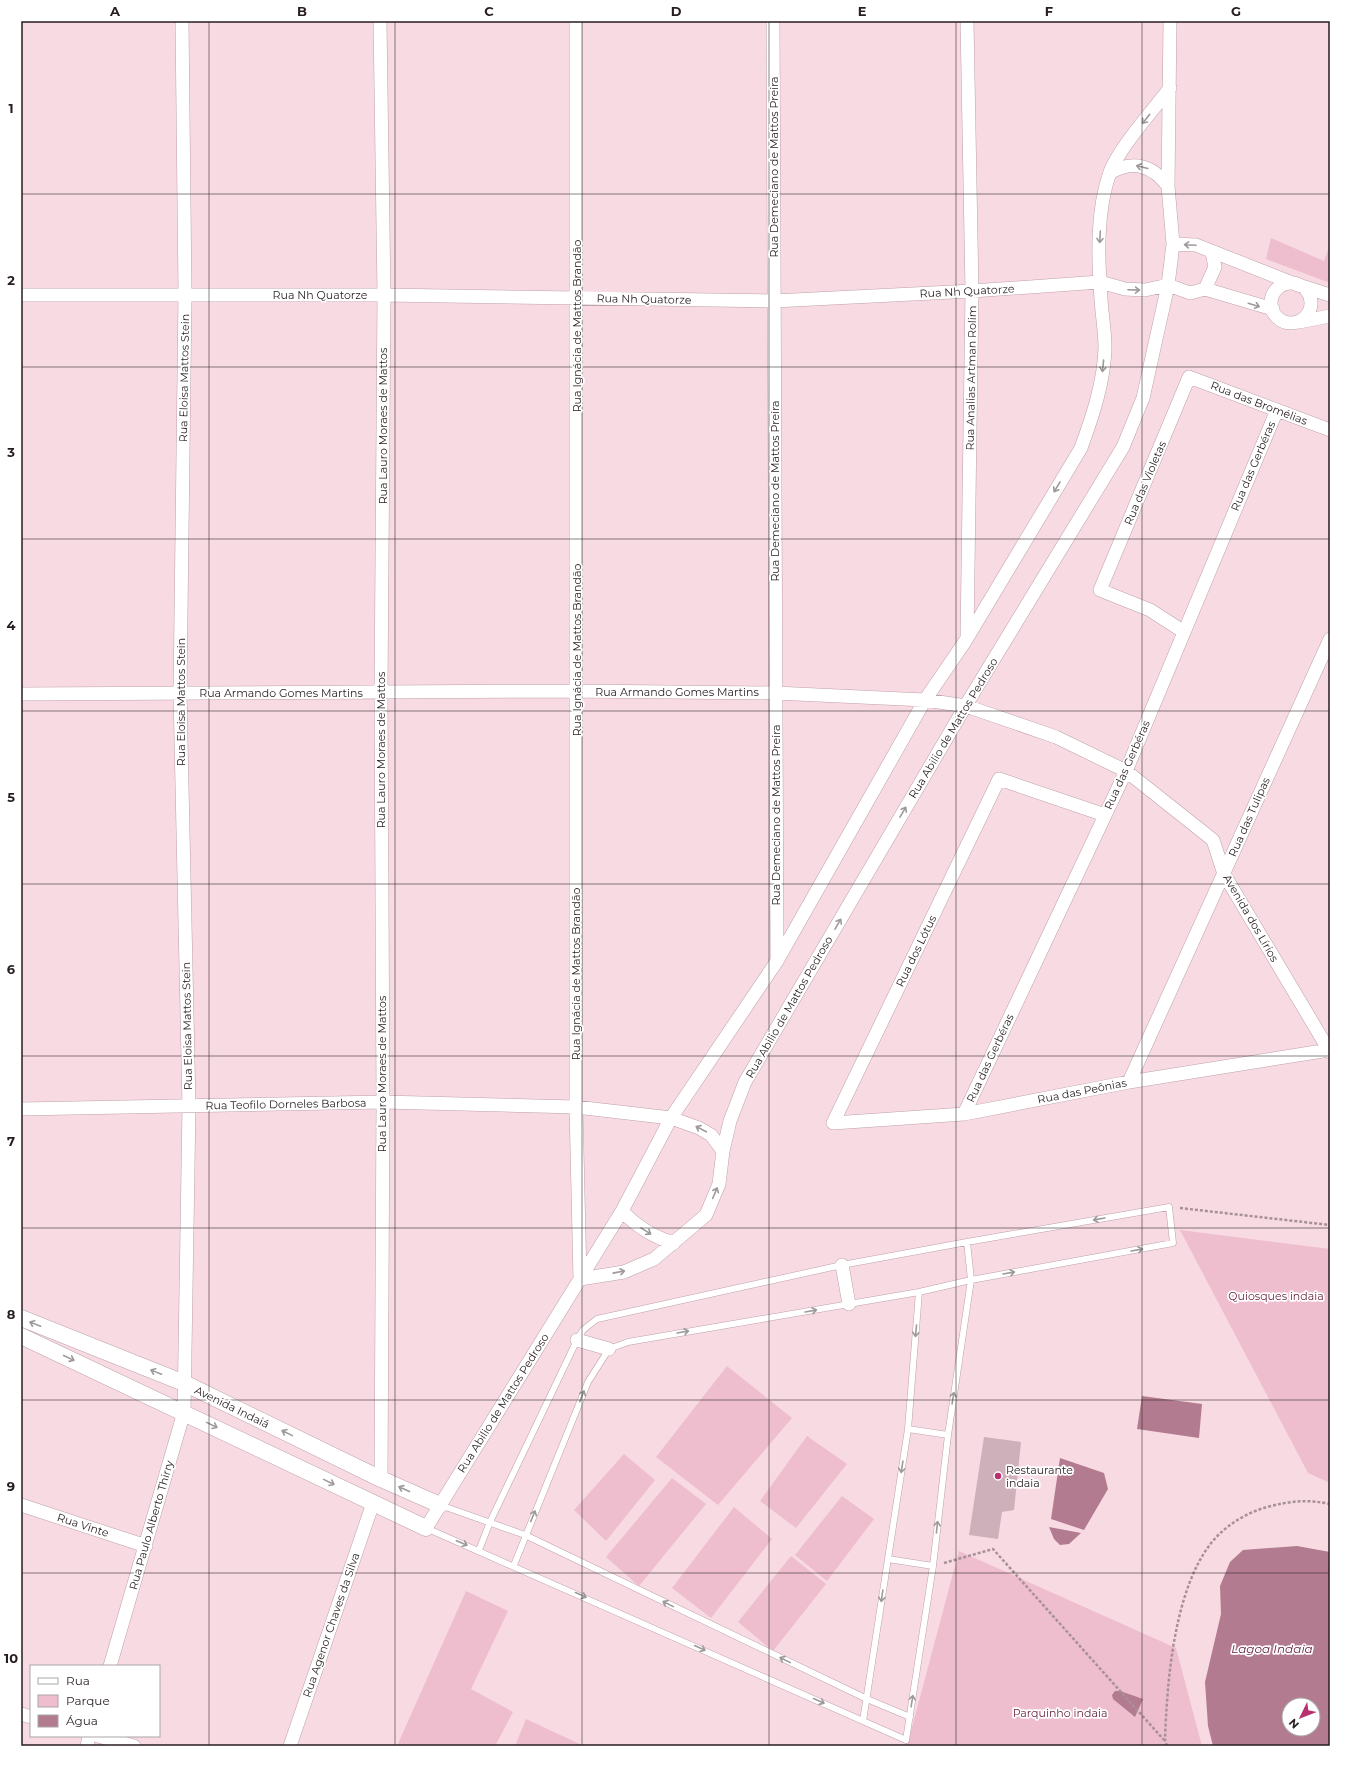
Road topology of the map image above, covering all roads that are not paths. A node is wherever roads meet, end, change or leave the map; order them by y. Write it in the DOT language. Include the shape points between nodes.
graph roads {
  1 [pos="182,21"];
  2 [pos="380,21"];
  3 [pos="576,21"];
  4 [pos="773,21"];
  5 [pos="967,21"];
  6 [pos="1170,21"];
  7 [pos="1170,88"];
  8 [pos="1110,172"];
  9 [pos="1168,186"];
  10 [pos="1173,244"];
  11 [pos="1212,252"];
  12 [pos="1100,282"];
  13 [pos="1295,284"];
  14 [pos="1168,285"];
  15 [pos="1205,289"];
  16 [pos="972,292"];
  17 [pos="185,294"];
  18 [pos="21,295"];
  19 [pos="384,295"];
  20 [pos="1330,295"];
  21 [pos="577,297"];
  22 [pos="774,301"];
  23 [pos="1273,309"];
  24 [pos="1330,316"];
  25 [pos="1295,323"];
  26 [pos="1189,377"];
  27 [pos="1276,410"];
  28 [pos="1330,430"];
  29 [pos="1184,632"];
  30 [pos="1330,639"];
  31 [pos="966,640"];
  32 [pos="577,691"];
  33 [pos="381,692"];
  34 [pos="776,692"];
  35 [pos="21,694"];
  36 [pos="180,694"];
  37 [pos="925,700"];
  38 [pos="967,703"];
  39 [pos="1128,767"];
  40 [pos="1105,815"];
  41 [pos="1224,874"];
  42 [pos="777,961"];
  43 [pos="1330,1050"];
  44 [pos="1129,1082"];
  45 [pos="383,1102"];
  46 [pos="188,1106"];
  47 [pos="576,1107"];
  48 [pos="21,1109"];
  49 [pos="964,1114"];
  50 [pos="671,1118"];
  51 [pos="834,1123"];
  52 [pos="723,1151"];
  53 [pos="622,1212"];
  54 [pos="967,1242"];
  55 [pos="674,1243"];
  56 [pos="842,1265"];
  57 [pos="580,1279"];
  58 [pos="971,1280"];
  59 [pos="919,1292"];
  60 [pos="849,1304"];
  61 [pos="21,1318"];
  62 [pos="21,1336"];
  63 [pos="577,1340"];
  64 [pos="609,1349"];
  65 [pos="184,1383"];
  66 [pos="184,1412"];
  67 [pos="908,1429"];
  68 [pos="948,1435"];
  69 [pos="381,1479"];
  70 [pos="373,1503"];
  71 [pos="21,1505"];
  72 [pos="440,1505"];
  73 [pos="490,1522"];
  74 [pos="426,1528"];
  75 [pos="525,1535"];
  76 [pos="146,1546"];
  77 [pos="479,1550"];
  78 [pos="888,1559"];
  79 [pos="514,1565"];
  80 [pos="933,1566"];
  81 [pos="110,1665"];
  82 [pos="867,1699"];
  83 [pos="910,1717"];
  84 [pos="863,1721"];
  85 [pos="102,1737"];
  86 [pos="134,1746"];
  87 [pos="290,1746"];
  1 -- 17 [label="street, Rua Eloisa Mattos Stein"];
  2 -- 19 [label="street, Rua Lauro Moraes de Mattos"];
  3 -- 21 [label="street, Rua Ignácia de Mattos Brandão"];
  4 -- 22 [label="street, Rua Demeciano de Mattos Preira"];
  5 -- 16 [label="street, Rua Analias Artman Rolim"];
  6 -- 7 [label="street, Rua Abilio de Mattos Pedroso"];
  7 -- 8 [label="street, Rua Abilio de Mattos Pedroso, one-way"];
  7 -- 9 [label="street, Rua Abilio de Mattos Pedroso"];
  9 -- 8 [label="street, one-way" via="1159,175 1139,166 1124,165"];
  8 -- 12 [label="street, Rua Abilio de Mattos Pedroso, one-way" via="1101,210"];
  9 -- 10 [label="street, Rua Abilio de Mattos Pedroso"];
  11 -- 10 [label="street, one-way" via="1196,245"];
  10 -- 14 [label="street, Rua Abilio de Mattos Pedroso"];
  11 -- 13 [label="street"];
  11 -- 15 [label="street" via="1215,267"];
  12 -- 14 [label="street, Rua Nh Quatorze, one-way" via="1125,289 1145,290"];
  12 -- 16 [label="street, Rua Nh Quatorze"];
  12 -- 31 [label="street, Rua Abilio de Mattos Pedroso, one-way" via="1105,348 1101,384 1081,448"];
  13 -- 20 [label="street"];
  13 -- 23 [label="street" via="1284,285 1275,292 1272,298"];
  13 -- 25 [label="street" via="1307,291 1311,303 1307,316"];
  14 -- 15 [label="street" via="1190,293"];
  14 -- 38 [label="street, Rua Abilio de Mattos Pedroso" via="1143,398 1123,447"];
  15 -- 23 [label="street, one-way"];
  16 -- 22 [label="street, Rua Nh Quatorze"];
  16 -- 31 [label="street, Rua Analias Artman Rolim"];
  17 -- 18 [label="street, Rua Nh Quatorze"];
  17 -- 19 [label="street, Rua Nh Quatorze"];
  17 -- 36 [label="street, Rua Eloisa Mattos Stein"];
  19 -- 21 [label="street, Rua Nh Quatorze"];
  19 -- 33 [label="street, Rua Lauro Moraes de Mattos"];
  21 -- 22 [label="street, Rua Nh Quatorze"];
  21 -- 32 [label="street, Rua Ignácia de Mattos Brandão"];
  22 -- 34 [label="street, Rua Demeciano de Mattos Preira"];
  23 -- 25 [label="street" via="1279,319"];
  24 -- 25 [label="street"];
  26 -- 27 [label="street, Rua das Bromélias"];
  26 -- 29 [label="street, Rua das Violetas" via="1100,590 1150,610"];
  27 -- 28 [label="street, Rua das Bromélias"];
  27 -- 29 [label="street, Rua das Gerbéras"];
  29 -- 39 [label="street, Rua das Gerbéras"];
  30 -- 41 [label="street, Rua das Tulipas"];
  31 -- 37 [label="street, Rua Abilio de Mattos Pedroso"];
  32 -- 33 [label="street, Rua Armando Gomes Martins"];
  32 -- 34 [label="street, Rua Armando Gomes Martins"];
  32 -- 47 [label="street, Rua Ignácia de Mattos Brandão"];
  33 -- 36 [label="street, Rua Armando Gomes Martins"];
  33 -- 45 [label="street, Rua Lauro Moraes de Mattos"];
  34 -- 37 [label="street, Rua Armando Gomes Martins"];
  34 -- 42 [label="street, Rua Demeciano de Mattos Preira"];
  35 -- 36 [label="street, Rua Armando Gomes Martins"];
  36 -- 46 [label="street, Rua Eloisa Mattos Stein"];
  37 -- 38 [label="street, Rua Armando Gomes Martins"];
  37 -- 42 [label="street, Rua Abilio de Mattos Pedroso"];
  38 -- 39 [label="street, Avenida dos Lírios"];
  52 -- 38 [label="street, Rua Abilio de Mattos Pedroso, one-way" via="730,1122 745,1082"];
  39 -- 40 [label="street, Rua das Gerbéras"];
  39 -- 41 [label="street, Avenida dos Lírios" via="1213,840"];
  40 -- 49 [label="street, Rua das Gerbéras"];
  40 -- 51 [label="street, Rua dos Lótus" via="999,779"];
  41 -- 43 [label="street, Avenida dos Lírios"];
  41 -- 44 [label="street, Rua das Tulipas"];
  42 -- 50 [label="street, Rua Abilio de Mattos Pedroso"];
  43 -- 44 [label="street, Rua das Peônias"];
  44 -- 49 [label="street, Rua das Peônias"];
  45 -- 46 [label="street, Rua Teofilo Dorneles Barbosa"];
  45 -- 47 [label="street, Rua Teofilo Dorneles Barbosa"];
  45 -- 69 [label="street, Rua Lauro Moraes de Mattos"];
  46 -- 48 [label="street, Rua Teofilo Dorneles Barbosa"];
  46 -- 65 [label="street, Rua Eloisa Mattos Stein"];
  47 -- 50 [label="street, Rua Teofilo Dorneles Barbosa"];
  47 -- 57 [label="street, Rua Ignácia de Mattos Brandão"];
  49 -- 51 [label="street, Rua das Peônias"];
  52 -- 50 [label="street, Rua Teofilo Dorneles Barbosa, one-way" via="711,1135"];
  50 -- 53 [label="street, Rua Abilio de Mattos Pedroso"];
  55 -- 52 [label="street, Rua Abilio de Mattos Pedroso, one-way" via="706,1214 719,1184"];
  53 -- 55 [label="street, one-way" via="634,1224 657,1238"];
  53 -- 57 [label="street, Rua Abilio de Mattos Pedroso"];
  54 -- 56 [label="lane"];
  54 -- 58 [label="lane"];
  58 -- 54 [label="lane, one-way" via="1173,1243 1170,1207"];
  57 -- 55 [label="street, Rua Abilio de Mattos Pedroso, one-way" via="624,1272 654,1259"];
  56 -- 60 [label="street"];
  56 -- 63 [label="lane" via="597,1319 583,1330"];
  57 -- 72 [label="street, Rua Abilio de Mattos Pedroso"];
  58 -- 59 [label="lane"];
  68 -- 58 [label="lane, one-way"];
  59 -- 60 [label="lane"];
  59 -- 67 [label="lane, one-way"];
  64 -- 60 [label="lane, one-way" via="628,1342"];
  65 -- 61 [label="street, Avenida Indaiá, one-way"];
  62 -- 66 [label="street, one-way"];
  63 -- 64 [label="street"];
  63 -- 73 [label="lane"];
  75 -- 64 [label="lane, one-way" via="588,1382"];
  65 -- 66 [label="street, Rua Paulo Alberto Thirry"];
  69 -- 65 [label="street, Avenida Indaiá, one-way"];
  66 -- 70 [label="street, one-way"];
  66 -- 76 [label="street, Rua Paulo Alberto Thirry"];
  67 -- 68 [label="lane"];
  67 -- 78 [label="lane, one-way"];
  80 -- 68 [label="lane, one-way"];
  72 -- 69 [label="street, Avenida Indaiá, one-way"];
  70 -- 74 [label="street"];
  70 -- 87 [label="street, Rua Agenor Chaves da Silva"];
  71 -- 76 [label="street, Rua Vinte"];
  72 -- 73 [label="lane"];
  72 -- 74 [label="street, Rua Abilio de Mattos Pedroso"];
  73 -- 75 [label="lane"];
  73 -- 77 [label="lane"];
  74 -- 77 [label="lane, one-way"];
  75 -- 79 [label="lane"];
  82 -- 75 [label="lane, one-way"];
  76 -- 81 [label="street, Rua Paulo Alberto Thirry"];
  77 -- 79 [label="lane"];
  78 -- 80 [label="lane"];
  78 -- 82 [label="lane, one-way"];
  79 -- 84 [label="lane, one-way"];
  83 -- 80 [label="lane, one-way"];
  82 -- 83 [label="lane"];
  82 -- 84 [label="lane"];
  83 -- 84 [label="lane" via="906,1740"];
  85 -- 86 [label="street"];
}
